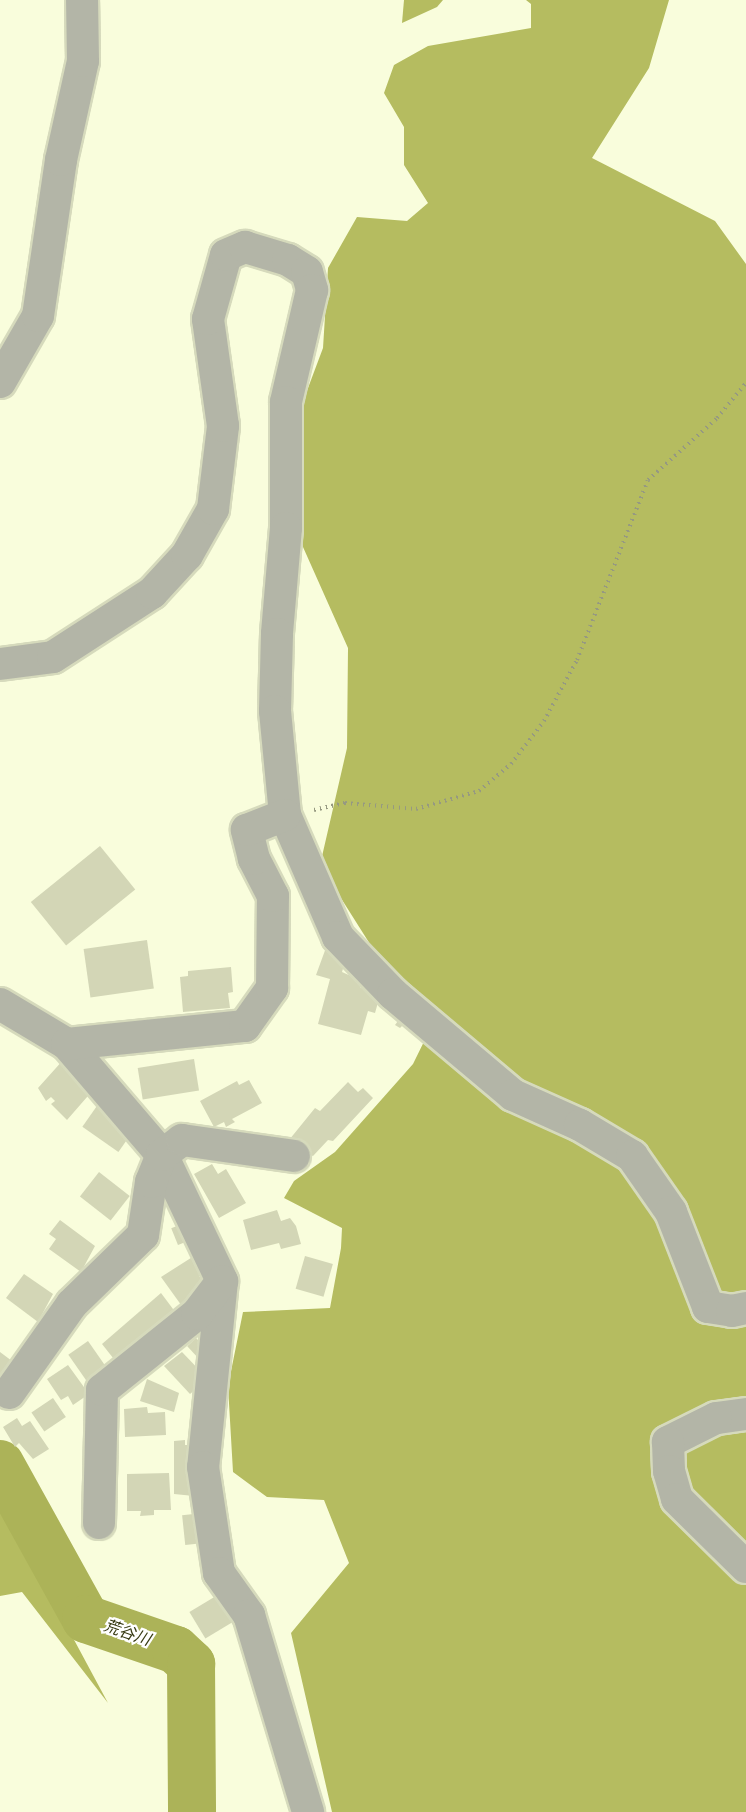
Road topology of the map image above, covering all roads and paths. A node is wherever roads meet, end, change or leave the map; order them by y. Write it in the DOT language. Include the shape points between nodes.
graph roads {
  1 [pos="82,0"];
  2 [pos="0,382"];
  3 [pos="746,383"];
  4 [pos="0,664"];
  5 [pos="285,815"];
  6 [pos="0,1004"];
  7 [pos="67,1044"];
  8 [pos="162,1155"];
  9 [pos="294,1156"];
  10 [pos="222,1281"];
  11 [pos="746,1308"];
  12 [pos="9,1393"];
  13 [pos="746,1414"];
  14 [pos="99,1523"];
  15 [pos="746,1567"];
  16 [pos="308,1812"];
  1 -- 2 [label="street" via="82,61 38,315"];
  3 -- 5 [label="path" via="717,418 648,480 577,660 544,721 511,764 479,790 416,809 345,803"];
  4 -- 5 [label="street" via="53,657 152,593 187,555 213,509 223,426 208,319 226,255 245,247 288,260 307,272 312,290 286,402 286,528 275,711"];
  5 -- 7 [label="street" via="248,830 255,859 273,896 272,988 245,1026"];
  5 -- 11 [label="street" via="338,937 393,994 513,1095 551,1116 580,1125 632,1156 671,1212 708,1307 732,1311"];
  6 -- 7 [label="street"];
  7 -- 8 [label="street"];
  8 -- 9 [label="street" via="182,1140"];
  8 -- 10 [label="street"];
  8 -- 12 [label="street" via="151,1182 143,1234 72,1304"];
  10 -- 14 [label="street" via="197,1314 102,1390"];
  10 -- 16 [label="street" via="203,1467 219,1572 249,1615"];
  13 -- 15 [label="street" via="716,1419 668,1442 669,1471 676,1499"];
}
